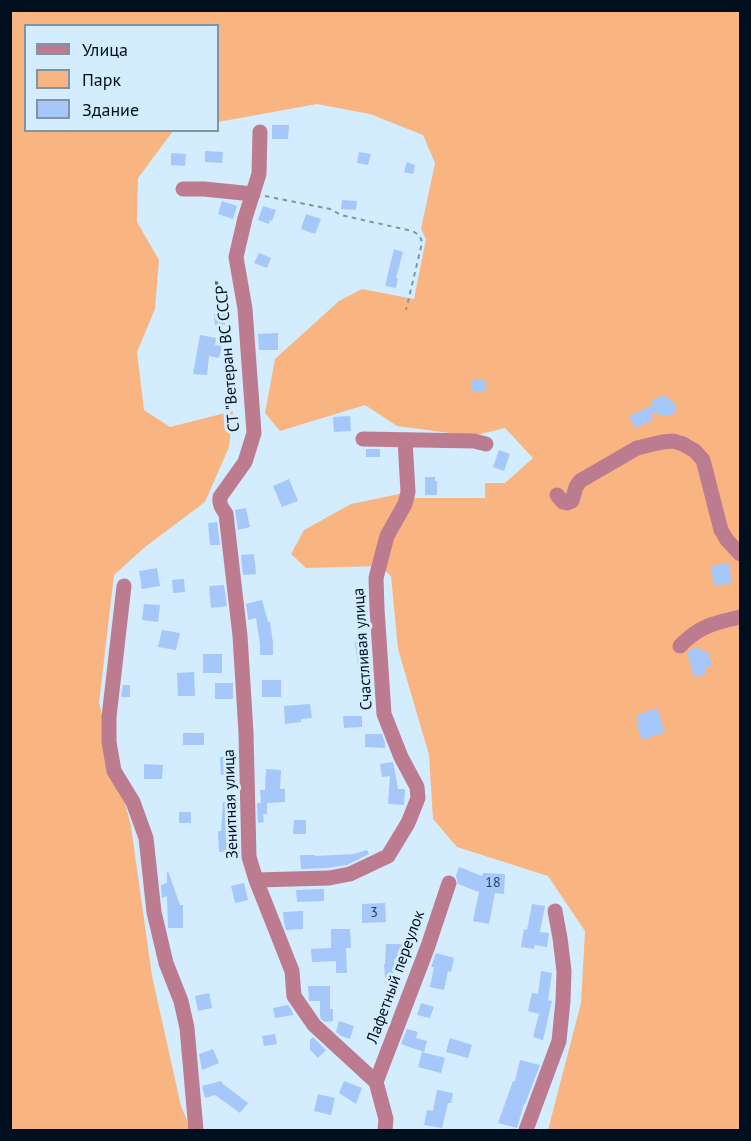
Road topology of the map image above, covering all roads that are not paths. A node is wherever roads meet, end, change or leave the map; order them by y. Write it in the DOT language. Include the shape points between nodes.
graph roads {
  1 [pos="260,132"];
  2 [pos="183,189"];
  3 [pos="253,194"];
  4 [pos="363,439"];
  5 [pos="405,440"];
  6 [pos="486,444"];
  7 [pos="557,495"];
  8 [pos="222,509"];
  9 [pos="741,554"];
  10 [pos="124,586"];
  11 [pos="741,617"];
  12 [pos="680,646"];
  13 [pos="256,880"];
  14 [pos="449,883"];
  15 [pos="555,911"];
  16 [pos="376,1082"];
  17 [pos="196,1131"];
  18 [pos="385,1131"];
  19 [pos="526,1131"];
  1 -- 3 [label="street, СТ \"Ветеран ВС СССР\"" via="259,174"];
  2 -- 3 [label="street"];
  3 -- 8 [label="street, СТ \"Ветеран ВС СССР\"" via="237,257 254,433 245,462 220,497"];
  4 -- 5 [label="street"];
  5 -- 6 [label="street"];
  5 -- 13 [label="street, Счастливая улица" via="408,492 387,536 376,578 377,609 384,714 417,787 418,798 388,856 350,874 329,878"];
  7 -- 9 [label="street" via="563,502 572,501 580,481 637,448 673,441 683,444 703,460 721,530"];
  8 -- 13 [label="street, Зенитная улица" via="226,514 240,636 249,857"];
  10 -- 17 [label="street" via="109,742 114,771 133,802 146,838 154,912 187,1028"];
  11 -- 12 [label="street" via="692,634"];
  13 -- 16 [label="street, Зенитная улица" via="292,971 294,996 314,1025"];
  14 -- 16 [label="street, Лафетный переулок"];
  15 -- 19 [label="street" via="564,970 559,1041"];
  16 -- 18 [label="street" via="386,1119"];
}
